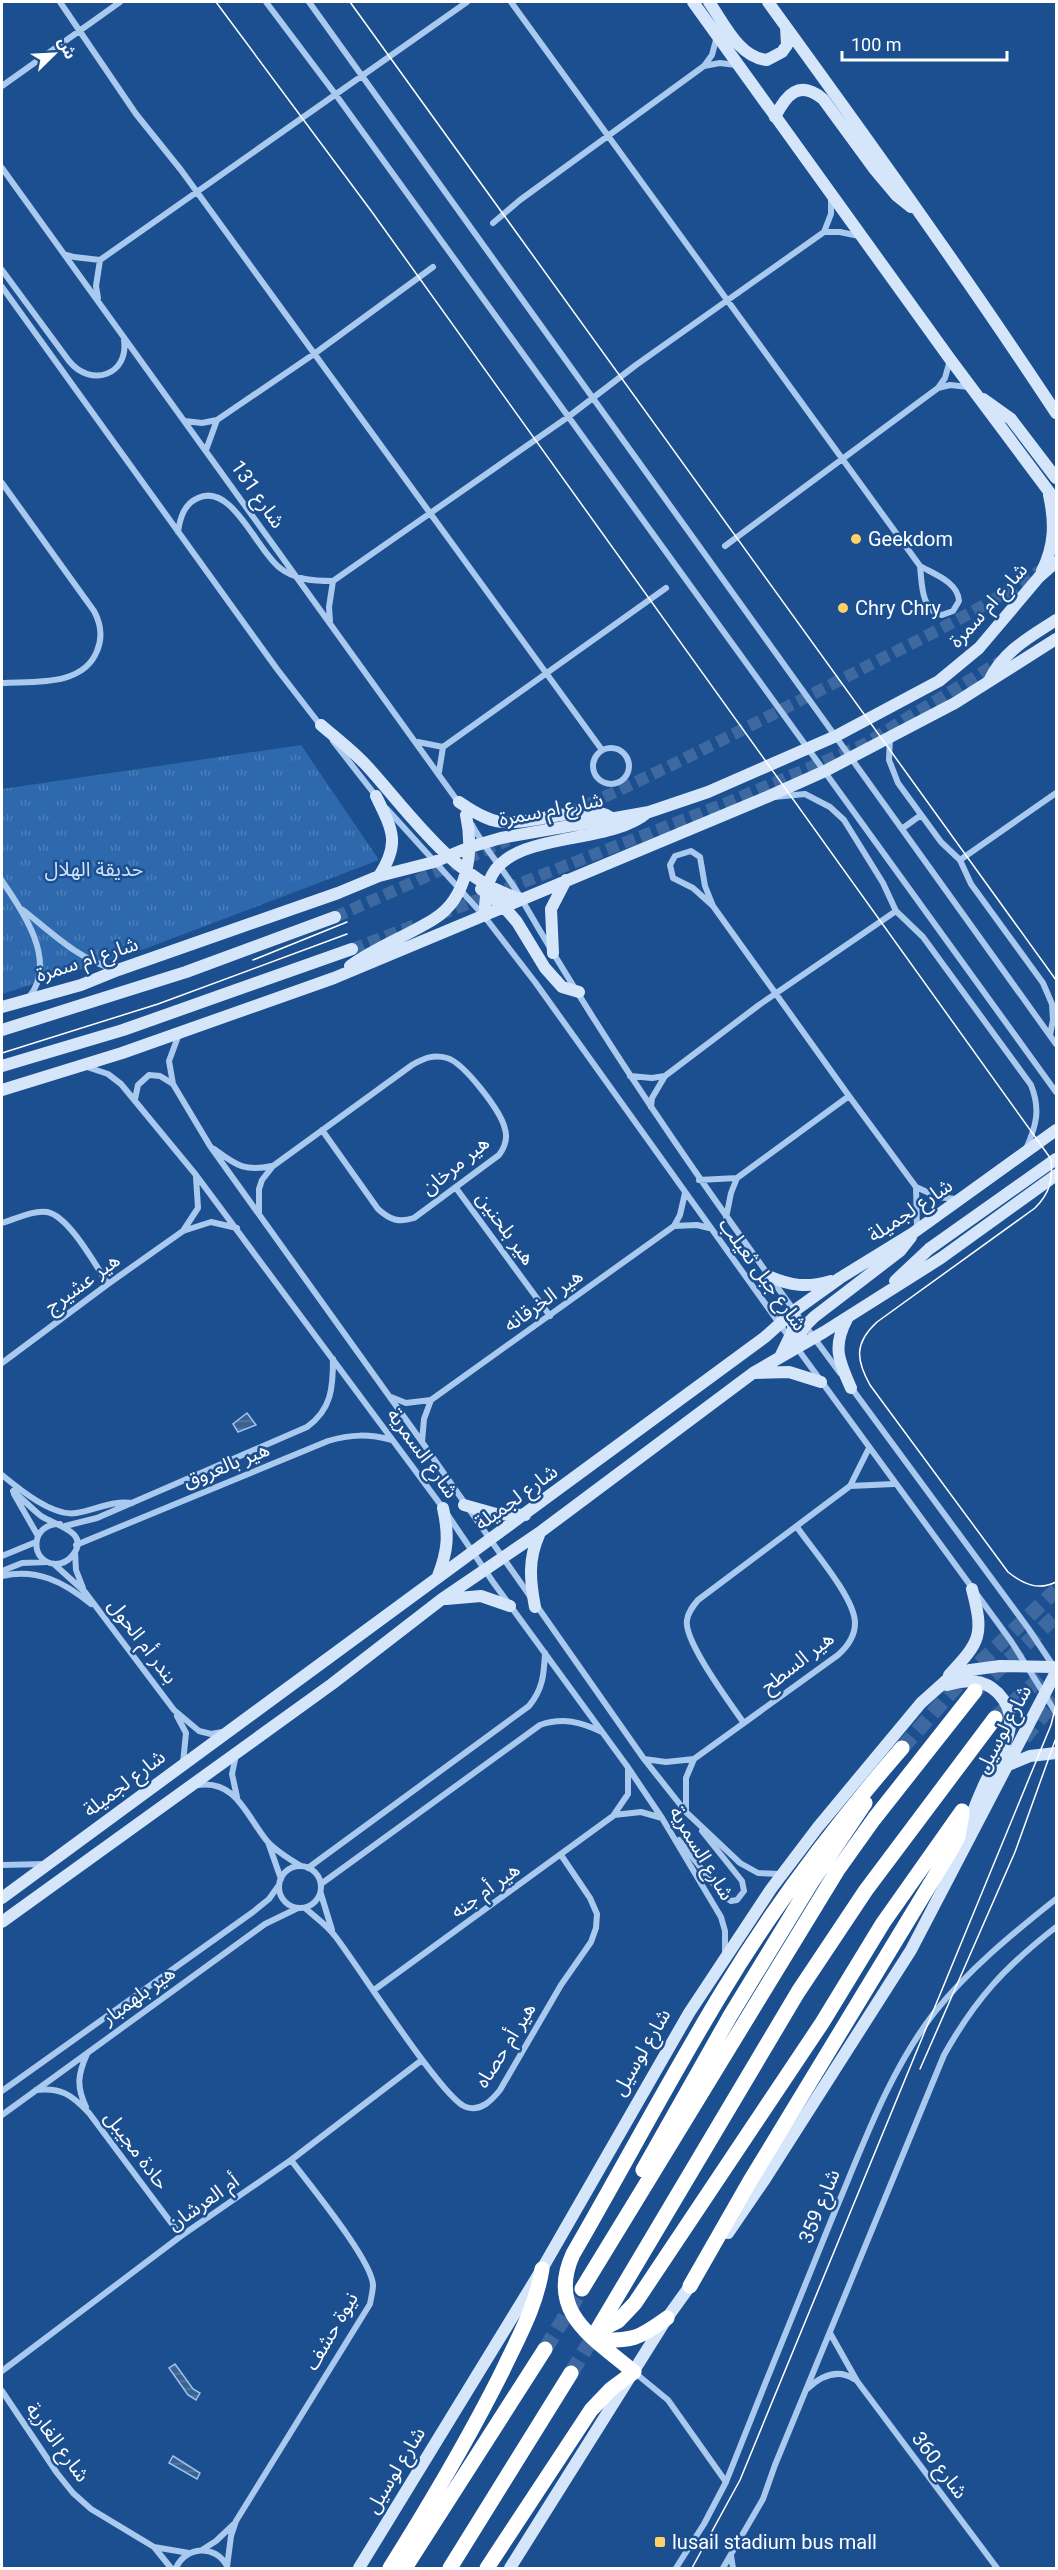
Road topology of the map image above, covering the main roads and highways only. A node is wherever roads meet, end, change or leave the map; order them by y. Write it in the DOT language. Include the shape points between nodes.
graph roads {
  1 [pos="975,1691"];
  2 [pos="995,1719"];
  3 [pos="595,2266"];
  4 [pos="542,2270"];
  5 [pos="690,2286"];
  6 [pos="582,2289"];
  7 [pos="668,2318"];
  8 [pos="596,2336"];
  9 [pos="544,2349"];
  10 [pos="571,2373"];
  11 [pos="390,2568"];
  12 [pos="405,2568"];
  13 [pos="450,2568"];
  14 [pos="487,2568"];
  1 -- 3 [label="highway" via="837,1872"];
  2 -- 8 [label="highway, شارع لوسيل" via="866,1890 798,1992"];
  3 -- 6 [label="highway"];
  3 -- 8 [label="highway" via="658,2141 730,2016 811,1883 902,1748 841,1819 789,1889 725,1987 573,2254 566,2271 564,2295 573,2316"];
  4 -- 11 [label="highway" via="530,2315 481,2415"];
  5 -- 8 [label="highway" via="952,1848 963,1811 883,1923 635,2303"];
  7 -- 8 [label="highway" via="632,2340"];
  8 -- 14 [label="highway" via="634,2372 611,2389 587,2416"];
  9 -- 12 [label="highway"];
  10 -- 13 [label="highway"];
}
